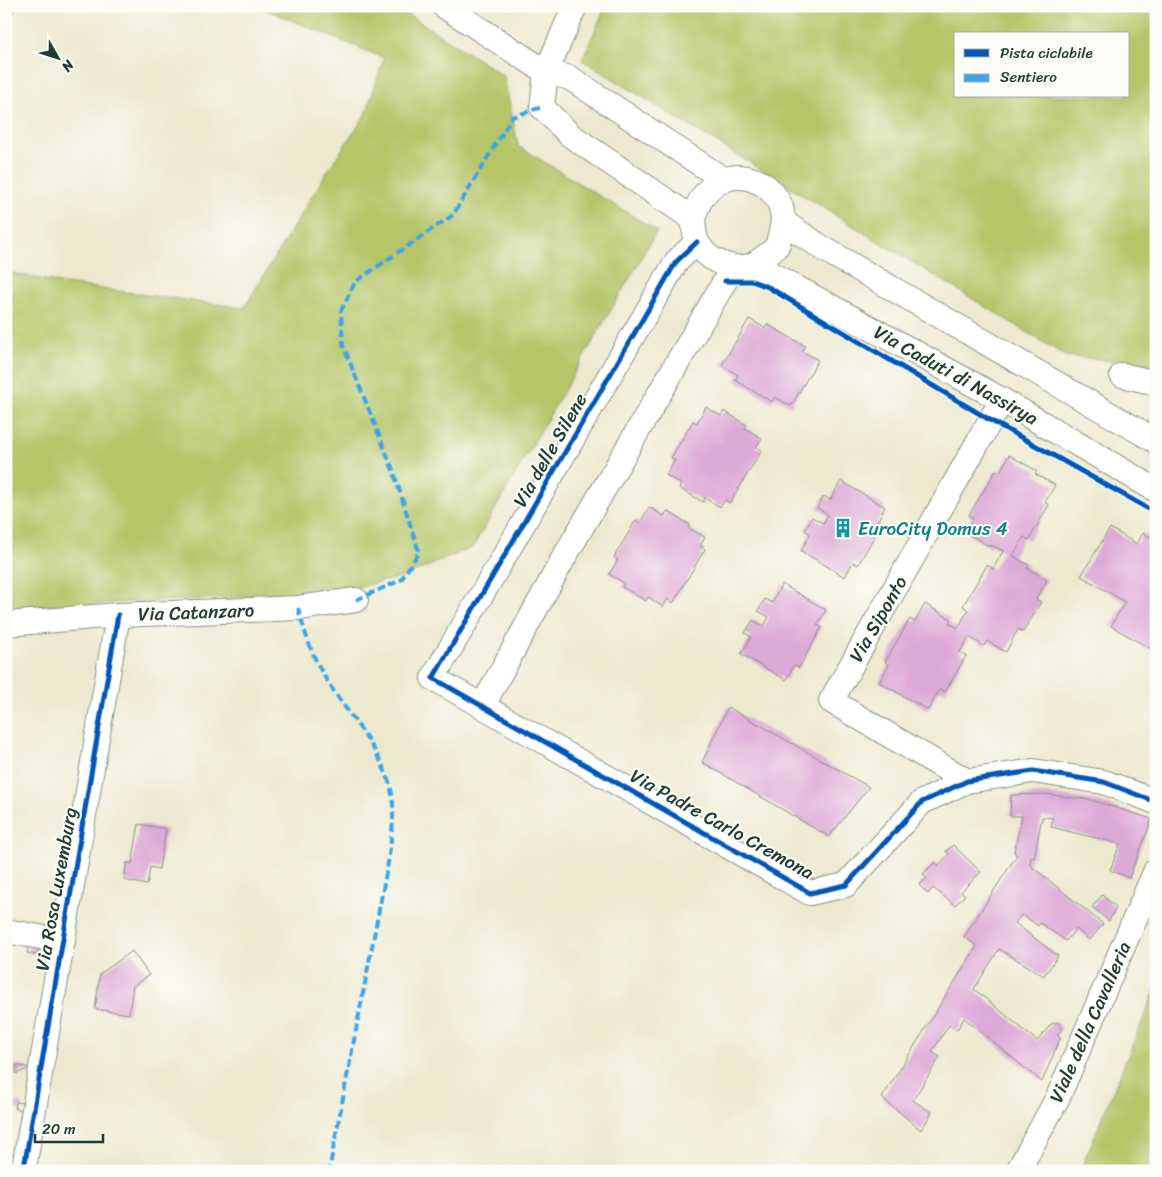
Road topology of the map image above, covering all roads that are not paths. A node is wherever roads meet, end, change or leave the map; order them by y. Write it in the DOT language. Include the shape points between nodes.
graph roads {
  1 [pos="444,6"];
  2 [pos="575,6"];
  3 [pos="546,72"];
  4 [pos="723,179"];
  5 [pos="784,223"];
  6 [pos="695,230"];
  7 [pos="744,266"];
  8 [pos="1122,375"];
  9 [pos="1156,383"];
  10 [pos="1002,400"];
  11 [pos="1156,441"];
  12 [pos="1156,490"];
  13 [pos="356,600"];
  14 [pos="118,615"];
  15 [pos="6,624"];
  16 [pos="433,678"];
  17 [pos="483,705"];
  18 [pos="966,781"];
  19 [pos="1156,802"];
  20 [pos="1156,870"];
  21 [pos="6,931"];
  22 [pos="63,941"];
  23 [pos="24,1168"];
  24 [pos="1018,1171"];
  1 -- 3 [label="street"];
  2 -- 3 [label="street"];
  3 -- 4 [label="street" via="570,78"];
  3 -- 6 [label="street, Via Caduti di Nassirya" via="542,107 570,135"];
  4 -- 5 [label="street" via="752,178 776,195"];
  4 -- 6 [label="street" via="708,188 697,202"];
  5 -- 7 [label="street" via="776,248"];
  5 -- 11 [label="street"];
  6 -- 7 [label="street, Via Caduti di Nassirya" via="712,259"];
  6 -- 16 [label="street, Via delle Silene"];
  7 -- 10 [label="street, Via Caduti di Nassirya"];
  7 -- 17 [label="street" via="562,561"];
  8 -- 9 [label="street"];
  10 -- 12 [label="street, Via Caduti di Nassirya"];
  10 -- 18 [label="street, Via Siponto" via="831,701"];
  13 -- 14 [label="street, Via Catanzaro" via="298,608"];
  14 -- 15 [label="street, Via Catanzaro"];
  14 -- 22 [label="street, Via Rosa Luxemburg"];
  16 -- 17 [label="street, Via Padre Carlo Cremona"];
  17 -- 18 [label="street, Via Padre Carlo Cremona" via="810,893 846,885 922,802"];
  18 -- 19 [label="street, Via Padre Carlo Cremona" via="1033,771 1104,782"];
  20 -- 24 [label="street, Viale della Cavalleria" via="1058,1097"];
  21 -- 22 [label="street"];
  22 -- 23 [label="street, Via Rosa Luxemburg"];
}
